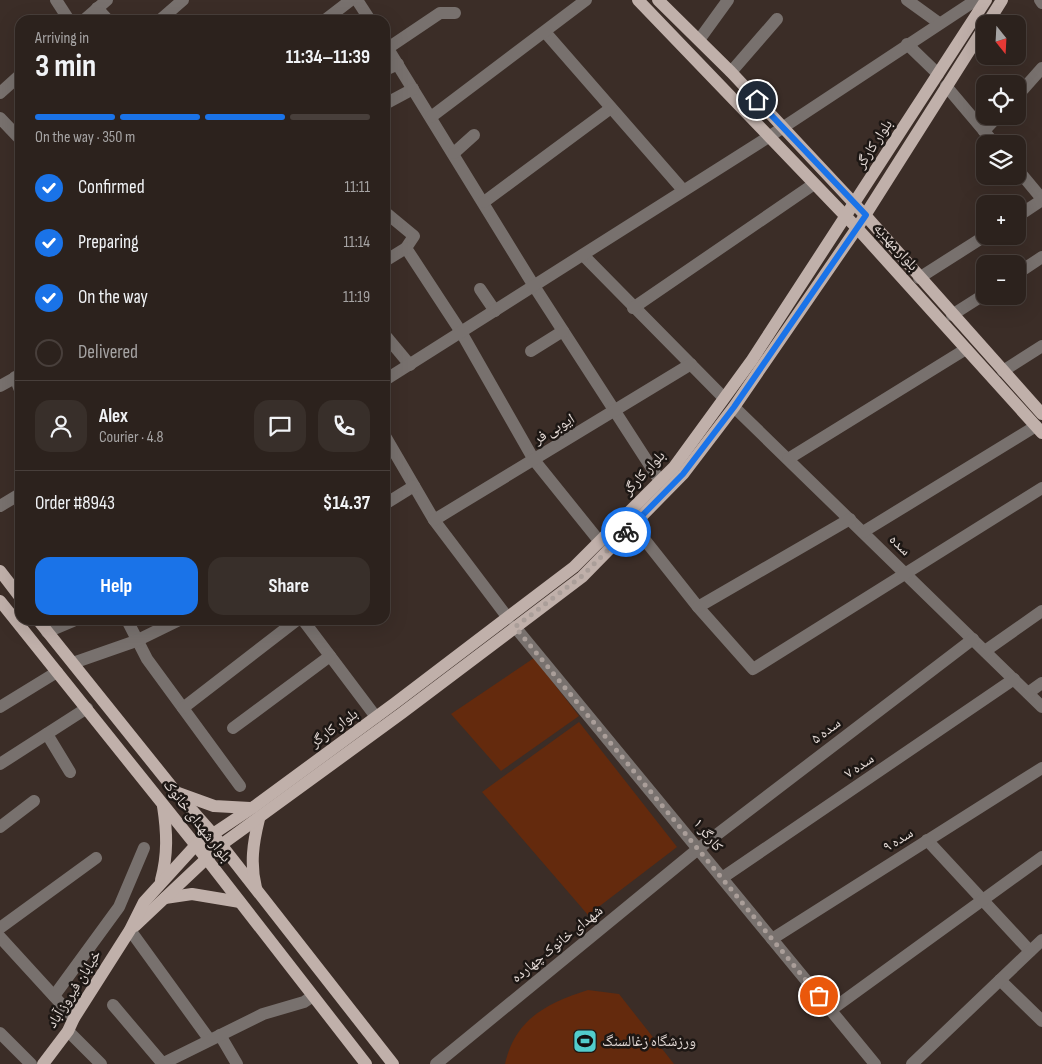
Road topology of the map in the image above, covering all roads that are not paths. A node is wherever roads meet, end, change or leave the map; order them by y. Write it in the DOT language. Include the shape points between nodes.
graph roads {
  1 [pos="56,0"];
  2 [pos="183,0"];
  3 [pos="351,0"];
  4 [pos="357,0"];
  5 [pos="586,0"];
  6 [pos="638,0"];
  7 [pos="658,0"];
  8 [pos="728,0"];
  9 [pos="908,0"];
  10 [pos="976,0"];
  11 [pos="986,0"];
  12 [pos="1002,0"];
  13 [pos="1040,0"];
  14 [pos="1042,3"];
  15 [pos="102,4"];
  16 [pos="455,13"];
  17 [pos="66,15"];
  18 [pos="90,15"];
  19 [pos="166,15"];
  20 [pos="332,15"];
  21 [pos="367,15"];
  22 [pos="992,15"];
  23 [pos="777,19"];
  24 [pos="939,23"];
  25 [pos="545,32"];
  26 [pos="699,40"];
  27 [pos="976,40"];
  28 [pos="390,44"];
  29 [pos="907,44"];
  30 [pos="390,52"];
  31 [pos="398,64"];
  32 [pos="390,68"];
  33 [pos="1042,68"];
  34 [pos="731,72"];
  35 [pos="938,74"];
  36 [pos="15,80"];
  37 [pos="946,86"];
  38 [pos="1026,86"];
  39 [pos="413,89"];
  40 [pos="0,93"];
  41 [pos="390,101"];
  42 [pos="611,108"];
  43 [pos="431,117"];
  44 [pos="0,118"];
  45 [pos="990,125"];
  46 [pos="783,127"];
  47 [pos="15,130"];
  48 [pos="984,131"];
  49 [pos="474,135"];
  50 [pos="987,135"];
  51 [pos="770,136"];
  52 [pos="896,140"];
  53 [pos="908,147"];
  54 [pos="454,153"];
  55 [pos="1026,180"];
  56 [pos="814,184"];
  57 [pos="683,190"];
  58 [pos="1042,200"];
  59 [pos="484,202"];
  60 [pos="855,204"];
  61 [pos="1026,211"];
  62 [pos="866,215"];
  63 [pos="390,216"];
  64 [pos="846,217"];
  65 [pos="857,228"];
  66 [pos="976,242"];
  67 [pos="406,248"];
  68 [pos="583,255"];
  69 [pos="390,257"];
  70 [pos="1042,257"];
  71 [pos="1026,268"];
  72 [pos="919,278"];
  73 [pos="534,286"];
  74 [pos="480,289"];
  75 [pos="930,299"];
  76 [pos="976,300"];
  77 [pos="633,308"];
  78 [pos="495,310"];
  79 [pos="952,315"];
  80 [pos="563,331"];
  81 [pos="461,332"];
  82 [pos="390,341"];
  83 [pos="1042,346"];
  84 [pos="966,349"];
  85 [pos="532,351"];
  86 [pos="691,364"];
  87 [pos="410,365"];
  88 [pos="1003,371"];
  89 [pos="390,377"];
  90 [pos="15,378"];
  91 [pos="0,386"];
  92 [pos="723,396"];
  93 [pos="734,407"];
  94 [pos="615,412"];
  95 [pos="1042,414"];
  96 [pos="1039,430"];
  97 [pos="390,445"];
  98 [pos="788,459"];
  99 [pos="534,460"];
  100 [pos="660,481"];
  101 [pos="414,486"];
  102 [pos="1042,488"];
  103 [pos="15,497"];
  104 [pos="390,501"];
  105 [pos="0,506"];
  106 [pos="434,520"];
  107 [pos="850,520"];
  108 [pos="634,524"];
  109 [pos="863,532"];
  110 [pos="600,542"];
  111 [pos="0,571"];
  112 [pos="906,575"];
  113 [pos="15,590"];
  114 [pos="0,601"];
  115 [pos="698,606"];
  116 [pos="1042,611"];
  117 [pos="15,620"];
  118 [pos="512,623"];
  119 [pos="19,625"];
  120 [pos="42,625"];
  121 [pos="64,625"];
  122 [pos="129,625"];
  123 [pos="169,625"];
  124 [pos="291,625"];
  125 [pos="307,625"];
  126 [pos="47,632"];
  127 [pos="973,639"];
  128 [pos="136,641"];
  129 [pos="985,650"];
  130 [pos="330,656"];
  131 [pos="73,663"];
  132 [pos="57,672"];
  133 [pos="1014,680"];
  134 [pos="1042,683"];
  135 [pos="1028,693"];
  136 [pos="0,707"];
  137 [pos="1042,707"];
  138 [pos="86,708"];
  139 [pos="183,708"];
  140 [pos="376,717"];
  141 [pos="233,728"];
  142 [pos="47,734"];
  143 [pos="0,764"];
  144 [pos="1042,768"];
  145 [pos="70,772"];
  146 [pos="240,786"];
  147 [pos="176,792"];
  148 [pos="34,801"];
  149 [pos="162,804"];
  150 [pos="250,808"];
  151 [pos="259,819"];
  152 [pos="0,827"];
  153 [pos="212,833"];
  154 [pos="927,840"];
  155 [pos="221,845"];
  156 [pos="195,846"];
  157 [pos="144,848"];
  158 [pos="698,849"];
  159 [pos="1042,857"];
  160 [pos="96,858"];
  161 [pos="206,858"];
  162 [pos="722,878"];
  163 [pos="160,883"];
  164 [pos="257,893"];
  165 [pos="165,898"];
  166 [pos="982,900"];
  167 [pos="240,902"];
  168 [pos="0,928"];
  169 [pos="130,930"];
  170 [pos="0,937"];
  171 [pos="772,939"];
  172 [pos="1042,940"];
  173 [pos="1030,951"];
  174 [pos="1000,980"];
  175 [pos="54,996"];
  176 [pos="313,996"];
  177 [pos="113,1005"];
  178 [pos="831,1010"];
  179 [pos="74,1018"];
  180 [pos="1042,1021"];
  181 [pos="68,1031"];
  182 [pos="0,1033"];
  183 [pos="215,1037"];
  184 [pos="357,1058"];
  185 [pos="31,1064"];
  186 [pos="43,1064"];
  187 [pos="101,1064"];
  188 [pos="162,1064"];
  189 [pos="237,1064"];
  190 [pos="366,1064"];
  191 [pos="393,1064"];
  192 [pos="436,1064"];
  193 [pos="875,1064"];
  194 [pos="912,1064"];
  1 -- 17 [label="street"];
  2 -- 19 [label="street"];
  3 -- 20 [label="street"];
  4 -- 21 [label="street"];
  5 -- 25 [label="street"];
  6 -- 51 [label="main road, بلوار مهدیه"];
  7 -- 26 [label="main road, بلوار مهدیه"];
  8 -- 26 [label="street"];
  9 -- 24 [label="street"];
  10 -- 24 [label="street"];
  11 -- 35 [label="main road, بلوار کارگر"];
  12 -- 22 [label="main road, بلوار کارگر"];
  13 -- 14 [label="street"];
  15 -- 18 [label="street"];
  16 -- 28 [label="street" via="440,13"];
  23 -- 34 [label="street"];
  24 -- 29 [label="street"];
  25 -- 42 [label="street"];
  25 -- 43 [label="street"];
  26 -- 34 [label="main road, بلوار مهدیه"];
  27 -- 37 [label="main road, بلوار کارگر"];
  29 -- 35 [label="street"];
  29 -- 46 [label="street"];
  30 -- 31 [label="street"];
  31 -- 32 [label="street"];
  31 -- 39 [label="street"];
  33 -- 38 [label="street"];
  34 -- 46 [label="main road, بلوار مهدیه"];
  35 -- 52 [label="main road, بلوار کارگر"];
  36 -- 40 [label="street"];
  37 -- 48 [label="street"];
  37 -- 53 [label="main road, بلوار کارگر"];
  39 -- 41 [label="street"];
  39 -- 43 [label="street"];
  42 -- 57 [label="street"];
  42 -- 59 [label="street"];
  43 -- 54 [label="street"];
  44 -- 47 [label="street"];
  45 -- 48 [label="street"];
  46 -- 51 [label="street"];
  46 -- 60 [label="main road, بلوار مهدیه"];
  48 -- 50 [label="street"];
  49 -- 54 [label="street"];
  51 -- 56 [label="main road, بلوار مهدیه"];
  51 -- 57 [label="street"];
  52 -- 53 [label="main road"];
  52 -- 60 [label="main road, بلوار کارگر"];
  53 -- 62 [label="main road, بلوار کارگر"];
  54 -- 59 [label="street"];
  55 -- 58 [label="street"];
  56 -- 64 [label="main road, بلوار مهدیه"];
  56 -- 77 [label="street"];
  57 -- 68 [label="street"];
  58 -- 61 [label="street"];
  59 -- 73 [label="street"];
  60 -- 62 [label="main road, بلوار مهدیه"];
  60 -- 64 [label="main road, بلوار کارگر"];
  62 -- 65 [label="main road, بلوار کارگر"];
  62 -- 72 [label="main road, بلوار مهدیه"];
  63 -- 67 [label="street" via="414,236"];
  64 -- 65 [label="main road, بلوار مهدیه"];
  64 -- 92 [label="main road, بلوار کارگر" via="752,360"];
  65 -- 75 [label="main road, بلوار مهدیه"];
  65 -- 93 [label="main road, بلوار کارگر"];
  66 -- 72 [label="street"];
  67 -- 69 [label="street"];
  67 -- 81 [label="street"];
  68 -- 73 [label="street"];
  68 -- 77 [label="street"];
  70 -- 71 [label="street"];
  72 -- 75 [label="main road, بلوار مهدیه"];
  73 -- 78 [label="street"];
  73 -- 80 [label="street"];
  74 -- 78 [label="street"];
  75 -- 79 [label="main road, بلوار مهدیه"];
  75 -- 84 [label="main road, بلوار مهدیه"];
  76 -- 79 [label="street"];
  77 -- 86 [label="street"];
  78 -- 81 [label="street"];
  79 -- 88 [label="main road, بلوار مهدیه"];
  80 -- 85 [label="street"];
  80 -- 94 [label="street"];
  81 -- 87 [label="street"];
  81 -- 99 [label="street"];
  82 -- 87 [label="street"];
  83 -- 88 [label="street"];
  84 -- 96 [label="main road, بلوار مهدیه"];
  84 -- 98 [label="street"];
  86 -- 92 [label="street"];
  86 -- 94 [label="street, ایوبی فر"];
  87 -- 89 [label="street"];
  88 -- 95 [label="main road, بلوار مهدیه"];
  90 -- 91 [label="street"];
  92 -- 100 [label="main road, بلوار کارگر" via="674,467"];
  93 -- 98 [label="street, سده"];
  93 -- 108 [label="main road, بلوار کارگر" via="683,474"];
  94 -- 99 [label="street, ایوبی فر"];
  94 -- 100 [label="street"];
  96 -- 109 [label="street"];
  97 -- 101 [label="street, کارگر ۱"];
  98 -- 107 [label="street, سده"];
  99 -- 106 [label="street, ایوبی فر"];
  99 -- 110 [label="street"];
  100 -- 110 [label="main road, بلوار کارگر"];
  101 -- 104 [label="street"];
  101 -- 106 [label="street, کارگر ۱"];
  102 -- 112 [label="street"];
  103 -- 105 [label="street"];
  106 -- 118 [label="street, کارگر ۱"];
  107 -- 109 [label="street, سده"];
  107 -- 115 [label="street"];
  108 -- 115 [label="street"];
  108 -- 118 [label="main road, بلوار کارگر" via="582,576"];
  109 -- 112 [label="street, سده"];
  110 -- 118 [label="main road, بلوار کارگر"];
  111 -- 113 [label="main road"];
  112 -- 115 [label="street" via="753,669"];
  112 -- 127 [label="street, سده"];
  114 -- 117 [label="main road, بلوار شهدای خانوک"];
  116 -- 129 [label="street"];
  118 -- 140 [label="main road, بلوار کارگر"];
  118 -- 151 [label="main road, بلوار کارگر"];
  118 -- 158 [label="street, کارگر ۱"];
  119 -- 132 [label="main road, بلوار شهدای خانوک"];
  120 -- 126 [label="main road, بلوار شهدای خانوک"];
  121 -- 126 [label="street"];
  122 -- 128 [label="street"];
  123 -- 128 [label="street"];
  124 -- 139 [label="street"];
  125 -- 130 [label="street"];
  126 -- 131 [label="main road, بلوار شهدای خانوک"];
  127 -- 129 [label="street, سده"];
  127 -- 158 [label="street, سده ۵"];
  128 -- 131 [label="street"];
  128 -- 139 [label="street"];
  129 -- 133 [label="street, سده"];
  130 -- 140 [label="street"];
  130 -- 141 [label="street"];
  131 -- 147 [label="main road, بلوار شهدای خانوک"];
  132 -- 136 [label="street"];
  132 -- 138 [label="main road, بلوار شهدای خانوک"];
  133 -- 135 [label="street, سده"];
  133 -- 162 [label="street, سده ۷"];
  134 -- 135 [label="street"];
  135 -- 137 [label="street, سده"];
  138 -- 142 [label="street"];
  138 -- 149 [label="main road, بلوار شهدای خانوک"];
  139 -- 146 [label="street"];
  140 -- 150 [label="main road, بلوار کارگر"];
  142 -- 143 [label="street"];
  142 -- 145 [label="street"];
  144 -- 154 [label="street, سده ۹"];
  147 -- 150 [label="main road" via="214,806"];
  147 -- 153 [label="main road, بلوار شهدای خانوک"];
  148 -- 152 [label="street"];
  149 -- 156 [label="main road, بلوار شهدای خانوک"];
  149 -- 163 [label="main road" via="168,837"];
  150 -- 153 [label="main road, بلوار کارگر"];
  151 -- 155 [label="main road, بلوار کارگر"];
  151 -- 164 [label="main road" via="252,854"];
  153 -- 155 [label="main road, بلوار شهدای خانوک"];
  153 -- 156 [label="main road, بلوار کارگر"];
  154 -- 166 [label="street"];
  154 -- 171 [label="street, سده ۹"];
  155 -- 161 [label="main road, بلوار کارگر"];
  155 -- 164 [label="main road, بلوار شهدای خانوک"];
  156 -- 161 [label="main road, بلوار شهدای خانوک"];
  156 -- 163 [label="main road, بلوار کارگر"];
  157 -- 175 [label="street" via="119,908"];
  158 -- 162 [label="street, کارگر ۱"];
  158 -- 192 [label="street, شهدای خانوک چهارده"];
  159 -- 166 [label="street"];
  160 -- 168 [label="street"];
  161 -- 165 [label="main road, بلوار کارگر"];
  161 -- 167 [label="main road, بلوار شهدای خانوک"];
  162 -- 171 [label="street, کارگر ۱"];
  163 -- 169 [label="main road, بلوار کارگر" via="144,902"];
  164 -- 191 [label="main road, بلوار شهدای خانوک"];
  165 -- 167 [label="main road" via="192,894"];
  165 -- 169 [label="main road, بلوار کارگر"];
  166 -- 173 [label="street"];
  166 -- 178 [label="street"];
  167 -- 176 [label="main road, بلوار شهدای خانوک"];
  169 -- 179 [label="main road, خیابان فیروز آباد"];
  169 -- 183 [label="street"];
  170 -- 175 [label="street"];
  171 -- 178 [label="street, کارگر ۱"];
  172 -- 173 [label="street"];
  173 -- 174 [label="street"];
  174 -- 180 [label="street"];
  174 -- 194 [label="street"];
  175 -- 179 [label="street"];
  176 -- 183 [label="street" via="304,1002 263,1014"];
  176 -- 184 [label="main road, بلوار شهدای خانوک"];
  177 -- 188 [label="street"];
  178 -- 193 [label="street, کارگر ۱"];
  179 -- 181 [label="main road, خیابان فیروز آباد"];
  181 -- 186 [label="main road, خیابان فیروز آباد"];
  181 -- 187 [label="street"];
  182 -- 185 [label="street"];
  183 -- 188 [label="street"];
  183 -- 189 [label="street"];
  184 -- 190 [label="main road, بلوار شهدای خانوک"];
}
